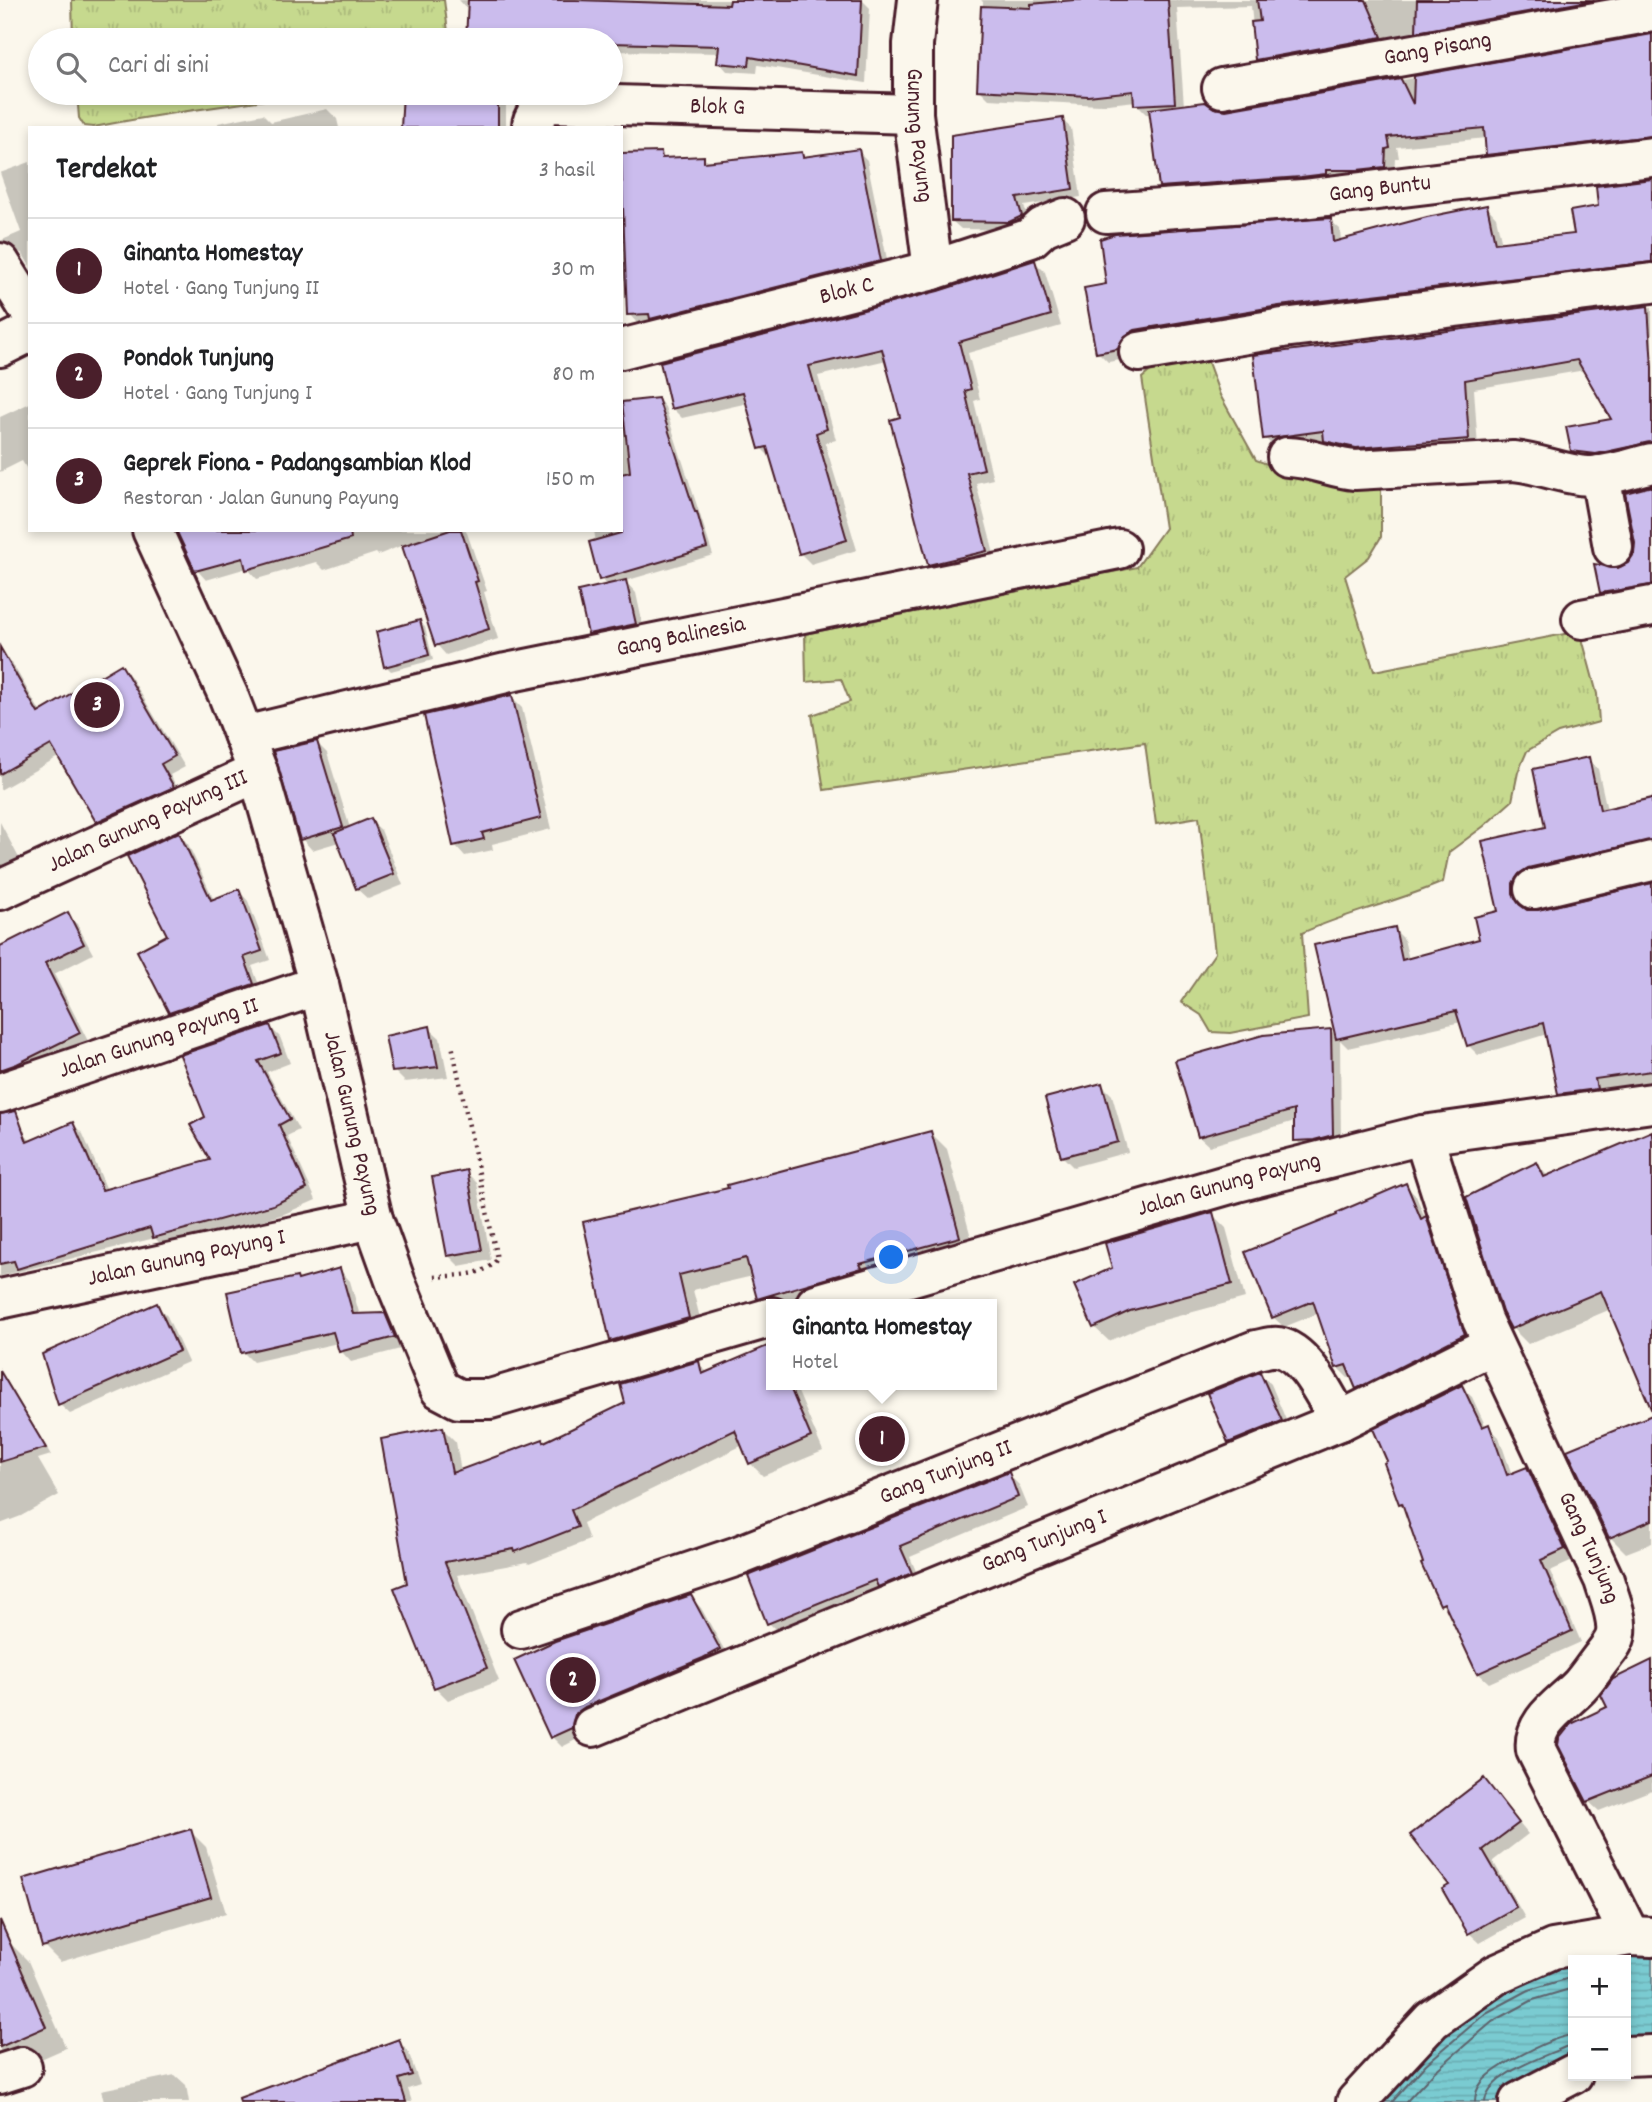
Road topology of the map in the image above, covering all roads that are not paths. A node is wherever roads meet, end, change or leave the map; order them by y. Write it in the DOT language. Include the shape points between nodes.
graph roads {
  1 [pos="918,0"];
  2 [pos="1652,12"];
  3 [pos="1222,88"];
  4 [pos="547,105"];
  5 [pos="616,105"];
  6 [pos="913,114"];
  7 [pos="532,126"];
  8 [pos="1652,157"];
  9 [pos="1105,213"];
  10 [pos="1066,218"];
  11 [pos="0,263"];
  12 [pos="933,270"];
  13 [pos="1652,283"];
  14 [pos="28,308"];
  15 [pos="28,332"];
  16 [pos="0,346"];
  17 [pos="623,348"];
  18 [pos="1139,352"];
  19 [pos="1287,457"];
  20 [pos="1652,463"];
  21 [pos="1600,475"];
  22 [pos="153,532"];
  23 [pos="1613,547"];
  24 [pos="1119,549"];
  25 [pos="1652,606"];
  26 [pos="1582,619"];
  27 [pos="244,736"];
  28 [pos="258,772"];
  29 [pos="1652,861"];
  30 [pos="1534,889"];
  31 [pos="0,890"];
  32 [pos="318,985"];
  33 [pos="0,1093"];
  34 [pos="1652,1103"];
  35 [pos="1423,1135"];
  36 [pos="373,1219"];
  37 [pos="0,1299"];
  38 [pos="833,1299"];
  39 [pos="766,1319"];
  40 [pos="1492,1345"];
  41 [pos="1340,1421"];
  42 [pos="521,1629"];
  43 [pos="593,1727"];
  44 [pos="1641,1937"];
  45 [pos="1652,2055"];
  46 [pos="1631,2056"];
  47 [pos="1568,2077"];
  48 [pos="1356,2102"];
  49 [pos="1519,2102"];
  1 -- 6 [label="street, Gunung Payung"];
  2 -- 3 [label="street, Gang Pisang"];
  4 -- 7 [label="street, Blok G" via="537,113"];
  5 -- 6 [label="street, Blok G"];
  6 -- 12 [label="street, Gunung Payung"];
  8 -- 9 [label="street, Gang Buntu" via="1303,199"];
  10 -- 12 [label="street, Blok C" via="1031,237"];
  11 -- 14 [label="street"];
  12 -- 17 [label="street, Blok C"];
  13 -- 18 [label="street" via="1283,328"];
  15 -- 16 [label="street"];
  19 -- 21 [label="street" via="1355,470 1533,462 1585,476"];
  20 -- 21 [label="street"];
  21 -- 23 [label="street"];
  22 -- 27 [label="street, Jalan Gunung Payung"];
  24 -- 27 [label="street, Gang Balinesia" via="506,673"];
  25 -- 26 [label="street"];
  27 -- 28 [label="street, Jalan Gunung Payung"];
  28 -- 31 [label="street, Jalan Gunung Payung III"];
  28 -- 32 [label="street, Jalan Gunung Payung"];
  29 -- 30 [label="street"];
  32 -- 33 [label="street, Jalan Gunung Payung II"];
  32 -- 36 [label="street, Jalan Gunung Payung"];
  34 -- 35 [label="street, Jalan Gunung Payung"];
  35 -- 38 [label="street, Jalan Gunung Payung" via="1237,1182"];
  35 -- 40 [label="street, Gang Tunjung"];
  36 -- 37 [label="street, Jalan Gunung Payung I"];
  36 -- 39 [label="street, Jalan Gunung Payung" via="440,1390 459,1399 490,1399"];
  40 -- 41 [label="street, Gang Tunjung I"];
  40 -- 44 [label="street, Gang Tunjung" via="1604,1580 1616,1630 1614,1641 1580,1686 1539,1728 1536,1750"];
  41 -- 42 [label="street, Gang Tunjung II" via="1293,1352 1276,1346 1256,1350 738,1556"];
  41 -- 43 [label="street, Gang Tunjung I"];
  44 -- 48 [label="street" via="1553,1949 1497,1974 1432,2020"];
  45 -- 46 [label="street"];
  47 -- 49 [label="street"];
}
